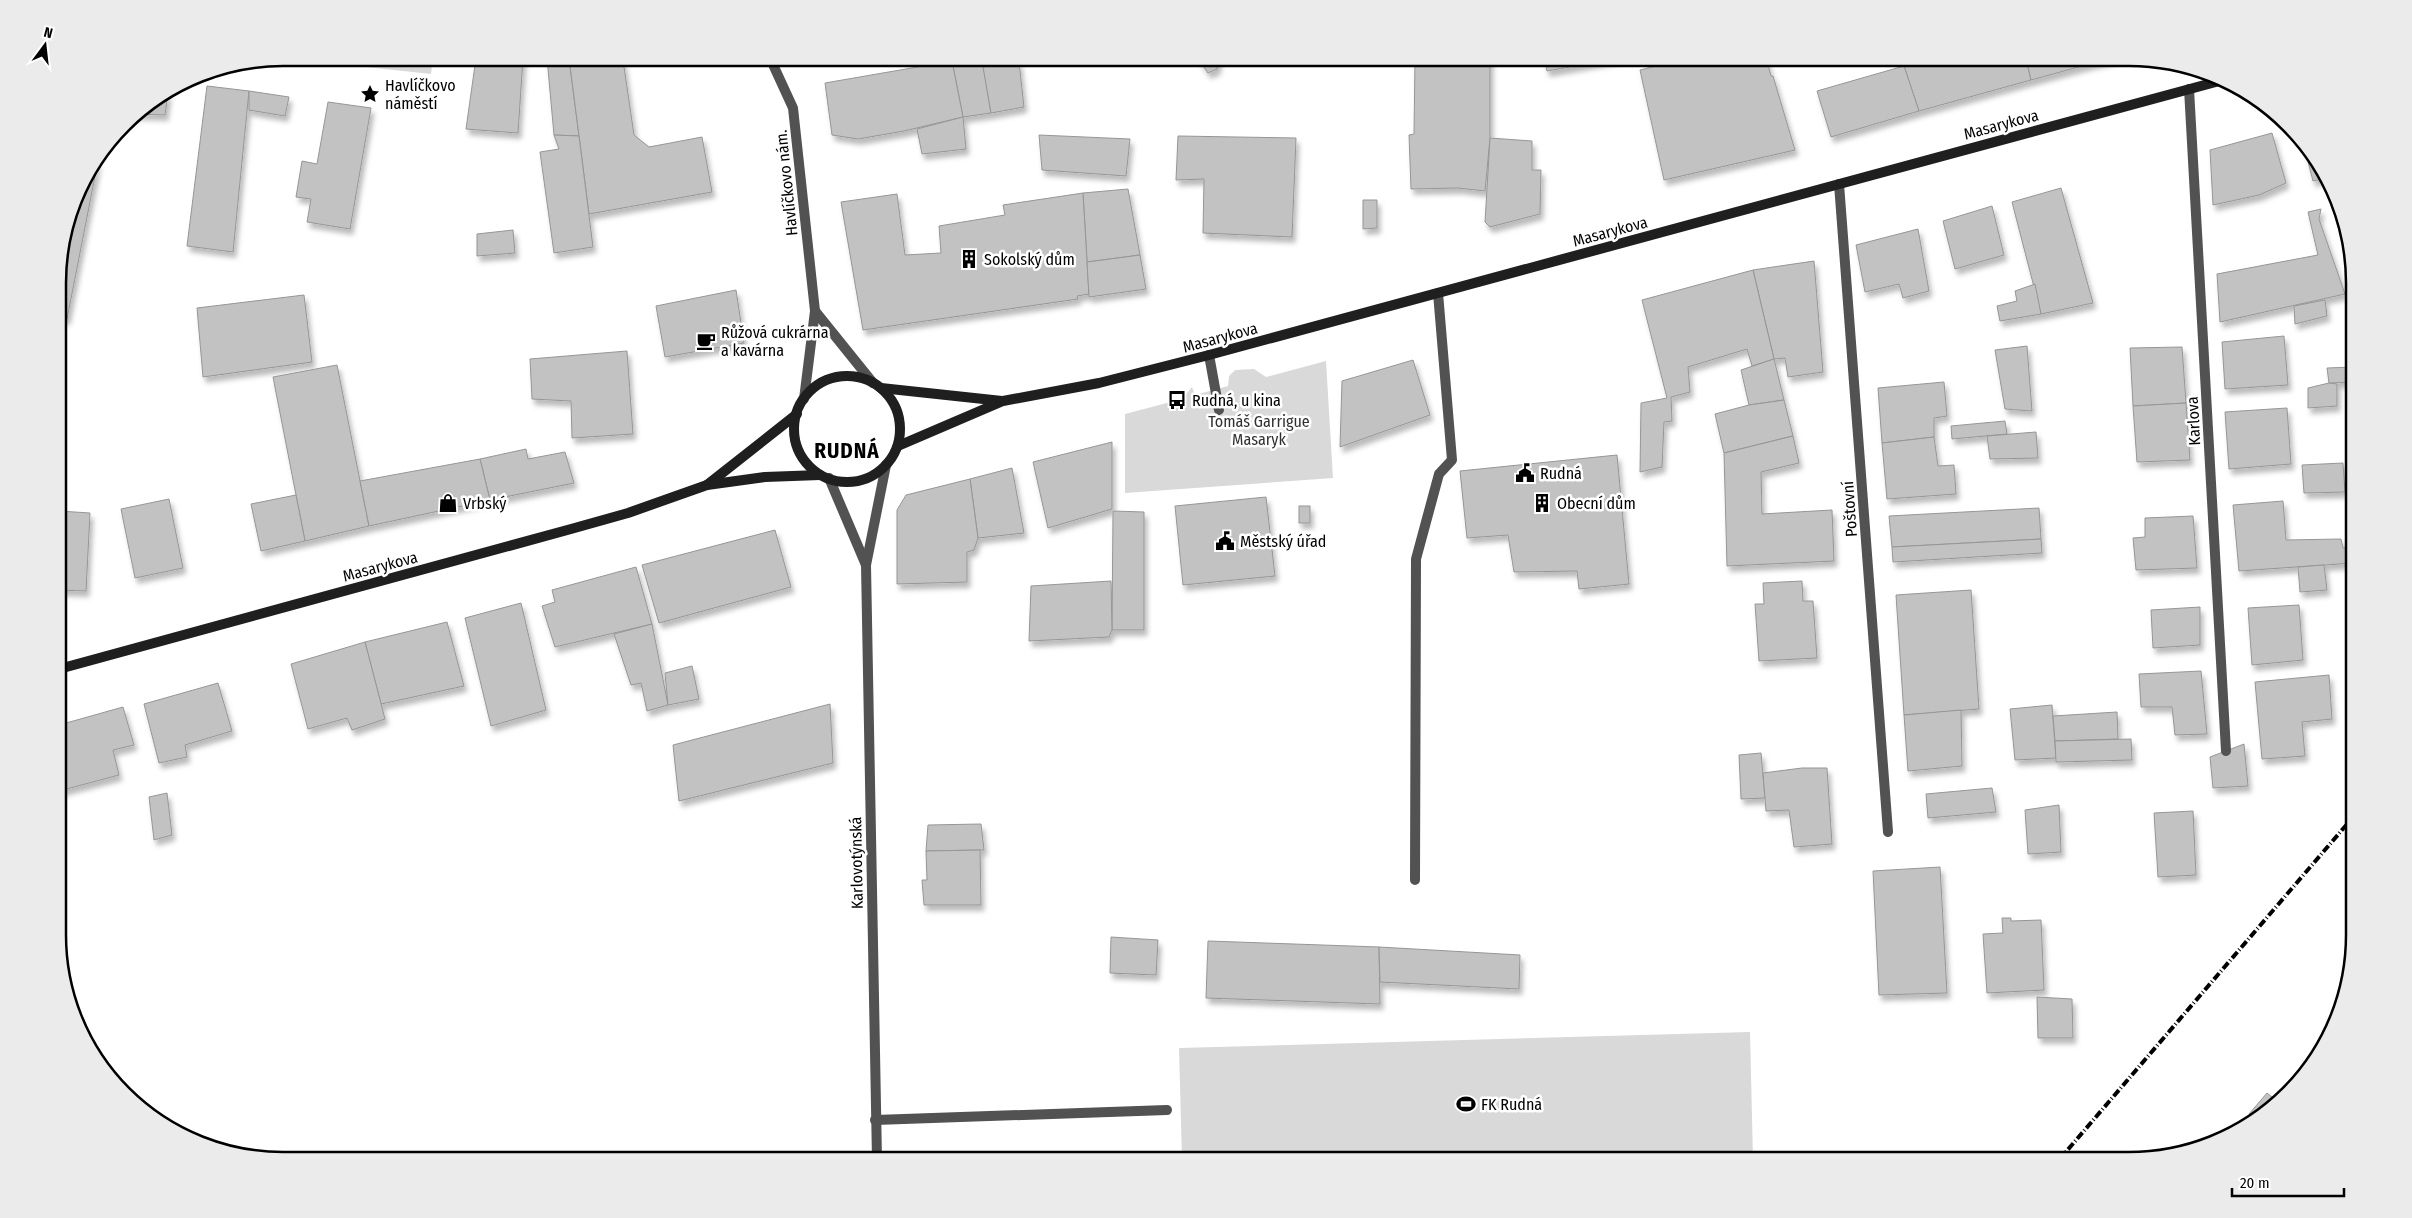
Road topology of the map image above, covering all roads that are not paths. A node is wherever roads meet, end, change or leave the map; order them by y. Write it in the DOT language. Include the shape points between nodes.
graph roads {
  1 [pos="774,66"];
  2 [pos="2212,83"];
  3 [pos="2189,89"];
  4 [pos="1840,184"];
  5 [pos="1438,293"];
  6 [pos="815,310"];
  7 [pos="1209,355"];
  8 [pos="877,385"];
  9 [pos="804,399"];
  10 [pos="1003,401"];
  11 [pos="1219,410"];
  12 [pos="797,414"];
  13 [pos="898,446"];
  14 [pos="886,466"];
  15 [pos="824,476"];
  16 [pos="707,485"];
  17 [pos="866,565"];
  18 [pos="66,667"];
  19 [pos="2226,751"];
  20 [pos="1888,832"];
  21 [pos="1415,880"];
  22 [pos="1167,1110"];
  23 [pos="875,1120"];
  24 [pos="877,1152"];
  1 -- 6 [label="street, Havlíčkovo nám." via="793,108"];
  2 -- 3 [label="main road, Masarykova"];
  3 -- 4 [label="main road, Masarykova"];
  3 -- 19 [label="street, Karlova"];
  4 -- 5 [label="main road, Masarykova"];
  4 -- 20 [label="street, Poštovní"];
  5 -- 7 [label="main road, Masarykova"];
  5 -- 21 [label="street" via="1452,460 1439,474 1416,559"];
  6 -- 8 [label="street"];
  6 -- 9 [label="street, Havlíčkovo nám."];
  7 -- 10 [label="main road, Masarykova" via="1098,383"];
  7 -- 11 [label="street"];
  8 -- 9 [label="main road" via="854,376 835,378 817,385"];
  8 -- 10 [label="main road"];
  8 -- 13 [label="main road" via="892,400 898,414"];
  9 -- 12 [label="main road"];
  10 -- 13 [label="main road"];
  12 -- 15 [label="main road" via="798,448 807,463"];
  12 -- 16 [label="main road"];
  13 -- 14 [label="main road"];
  14 -- 15 [label="main road" via="859,480 844,482"];
  14 -- 17 [label="street"];
  15 -- 16 [label="main road" via="765,477"];
  15 -- 17 [label="street"];
  16 -- 18 [label="main road, Masarykova" via="628,513"];
  17 -- 23 [label="street, Karlovotýnská"];
  22 -- 23 [label="street"];
  23 -- 24 [label="street, Karlovotýnská"];
}
